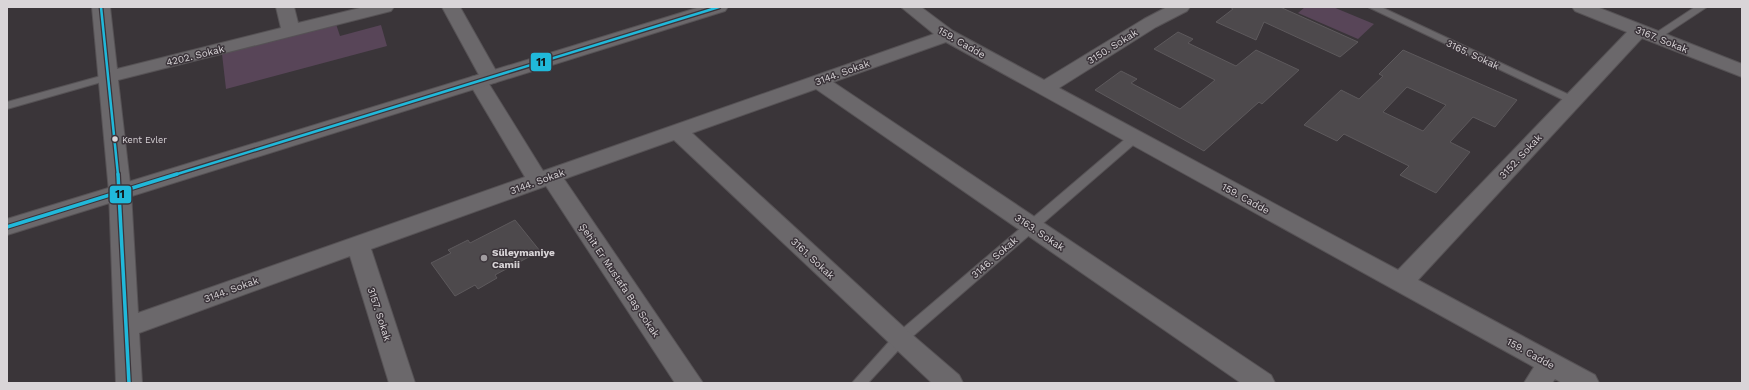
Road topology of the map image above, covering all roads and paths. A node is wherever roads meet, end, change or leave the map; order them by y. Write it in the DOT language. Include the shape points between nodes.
graph roads {
  1 [pos="101,7"];
  2 [pos="285,7"];
  3 [pos="385,7"];
  4 [pos="451,7"];
  5 [pos="719,7"];
  6 [pos="910,7"];
  7 [pos="1181,7"];
  8 [pos="1373,7"];
  9 [pos="1581,7"];
  10 [pos="1702,7"];
  11 [pos="291,31"];
  12 [pos="1647,33"];
  13 [pos="947,35"];
  14 [pos="1742,71"];
  15 [pos="108,77"];
  16 [pos="484,80"];
  17 [pos="818,81"];
  18 [pos="1045,88"];
  19 [pos="1572,100"];
  20 [pos="7,106"];
  21 [pos="677,131"];
  22 [pos="1135,137"];
  23 [pos="544,178"];
  24 [pos="120,192"];
  25 [pos="1031,226"];
  26 [pos="7,227"];
  27 [pos="358,244"];
  28 [pos="1401,282"];
  29 [pos="126,327"];
  30 [pos="900,339"];
  31 [pos="1544,374"];
  32 [pos="129,383"];
  33 [pos="402,383"];
  34 [pos="690,383"];
  35 [pos="859,383"];
  36 [pos="950,383"];
  37 [pos="1262,383"];
  38 [pos="1586,383"];
  1 -- 15 [label="street"];
  2 -- 11 [label="street"];
  3 -- 11 [label="street, 4202. Sokak"];
  4 -- 16 [label="street, Şehit Er Mustafa Baş Sokak"];
  5 -- 16 [label="street"];
  6 -- 13 [label="street, 159. Cadde"];
  7 -- 18 [label="street, 3150. Sokak" via="1150,23"];
  8 -- 19 [label="lane, 3165. Sokak"];
  9 -- 12 [label="street, 3167. Sokak"];
  10 -- 12 [label="lane"];
  11 -- 15 [label="street, 4202. Sokak"];
  12 -- 14 [label="street, 3167. Sokak"];
  12 -- 19 [label="street, 3152. Sokak"];
  13 -- 17 [label="street, 3144. Sokak"];
  13 -- 18 [label="street, 159. Cadde"];
  15 -- 20 [label="lane, 4202. Sokak"];
  15 -- 24 [label="street"];
  16 -- 23 [label="street, Şehit Er Mustafa Baş Sokak"];
  16 -- 24 [label="street"];
  17 -- 21 [label="street, 3144. Sokak"];
  17 -- 25 [label="street, 3163. Sokak"];
  18 -- 22 [label="street, 159. Cadde"];
  19 -- 28 [label="street, 3152. Sokak"];
  21 -- 23 [label="street, 3144. Sokak"];
  21 -- 30 [label="street, 3161. Sokak"];
  22 -- 25 [label="lane, 3146. Sokak"];
  22 -- 28 [label="street, 159. Cadde"];
  23 -- 27 [label="street, 3144. Sokak"];
  23 -- 34 [label="street, Şehit Er Mustafa Baş Sokak"];
  24 -- 26 [label="street"];
  24 -- 29 [label="street"];
  25 -- 30 [label="lane, 3146. Sokak"];
  25 -- 37 [label="street, 3163. Sokak"];
  27 -- 29 [label="street, 3144. Sokak"];
  27 -- 33 [label="street, 3157. Sokak"];
  28 -- 31 [label="street, 159. Cadde"];
  29 -- 32 [label="street"];
  30 -- 35 [label="lane, 3146. Sokak"];
  30 -- 36 [label="street, 3161. Sokak"];
  31 -- 38 [label="street, 159. Cadde"];
}
